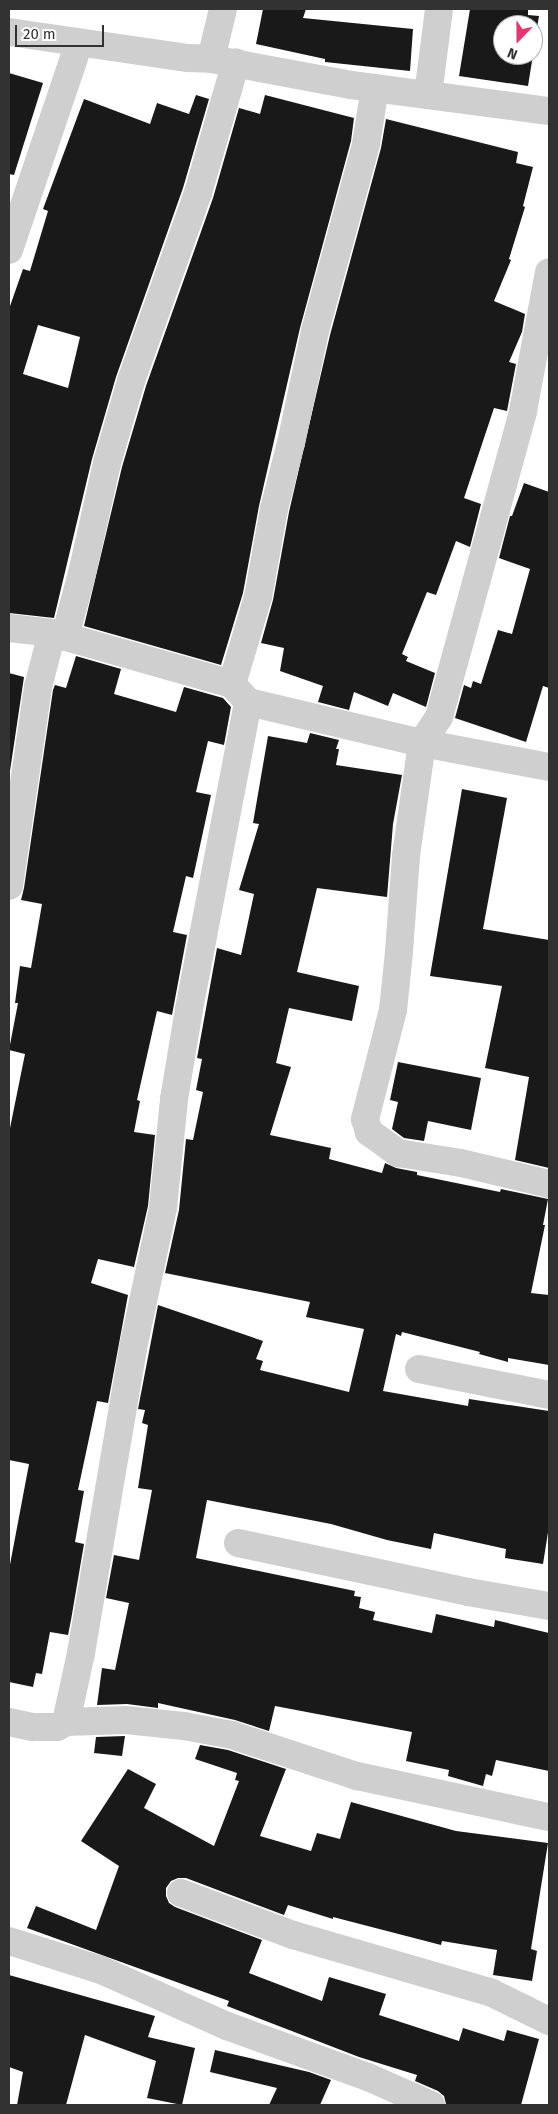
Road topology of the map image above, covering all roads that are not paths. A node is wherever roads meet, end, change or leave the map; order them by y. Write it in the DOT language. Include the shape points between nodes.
graph roads {
  1 [pos="223,9"];
  2 [pos="439,9"];
  3 [pos="9,32"];
  4 [pos="80,43"];
  5 [pos="223,60"];
  6 [pos="375,88"];
  7 [pos="428,95"];
  8 [pos="549,112"];
  9 [pos="9,250"];
  10 [pos="549,272"];
  11 [pos="9,628"];
  12 [pos="58,635"];
  13 [pos="240,693"];
  14 [pos="422,743"];
  15 [pos="549,767"];
  16 [pos="9,886"];
  17 [pos="549,1184"];
  18 [pos="419,1368"];
  19 [pos="549,1395"];
  20 [pos="238,1544"];
  21 [pos="549,1606"];
  22 [pos="9,1722"];
  23 [pos="66,1722"];
  24 [pos="549,1817"];
  25 [pos="181,1893"];
  26 [pos="9,1941"];
  27 [pos="549,2020"];
  28 [pos="431,2105"];
  1 -- 5 [label="street"];
  2 -- 7 [label="street"];
  3 -- 4 [label="street"];
  4 -- 5 [label="street"];
  4 -- 9 [label="street"];
  5 -- 6 [label="street"];
  5 -- 12 [label="street" via="198,193 132,381 107,463 82,573"];
  6 -- 7 [label="street"];
  6 -- 13 [label="street" via="366,144 315,331 274,509"];
  7 -- 8 [label="street"];
  10 -- 14 [label="street" via="523,410 439,717"];
  11 -- 12 [label="street"];
  12 -- 13 [label="street"];
  12 -- 16 [label="street" via="38,687"];
  13 -- 14 [label="street"];
  13 -- 23 [label="street" via="174,1100 163,1208 133,1348 81,1653"];
  14 -- 15 [label="street"];
  14 -- 17 [label="street" via="406,856 393,1010 365,1119 369,1132 398,1153 462,1163"];
  18 -- 19 [label="street"];
  20 -- 21 [label="street"];
  22 -- 23 [label="street" via="56,1727"];
  23 -- 24 [label="street" via="126,1720 232,1735 357,1776"];
  25 -- 27 [label="street" via="294,1936 492,1993"];
  26 -- 28 [label="street" via="101,1970 226,2026 368,2077"];
}
